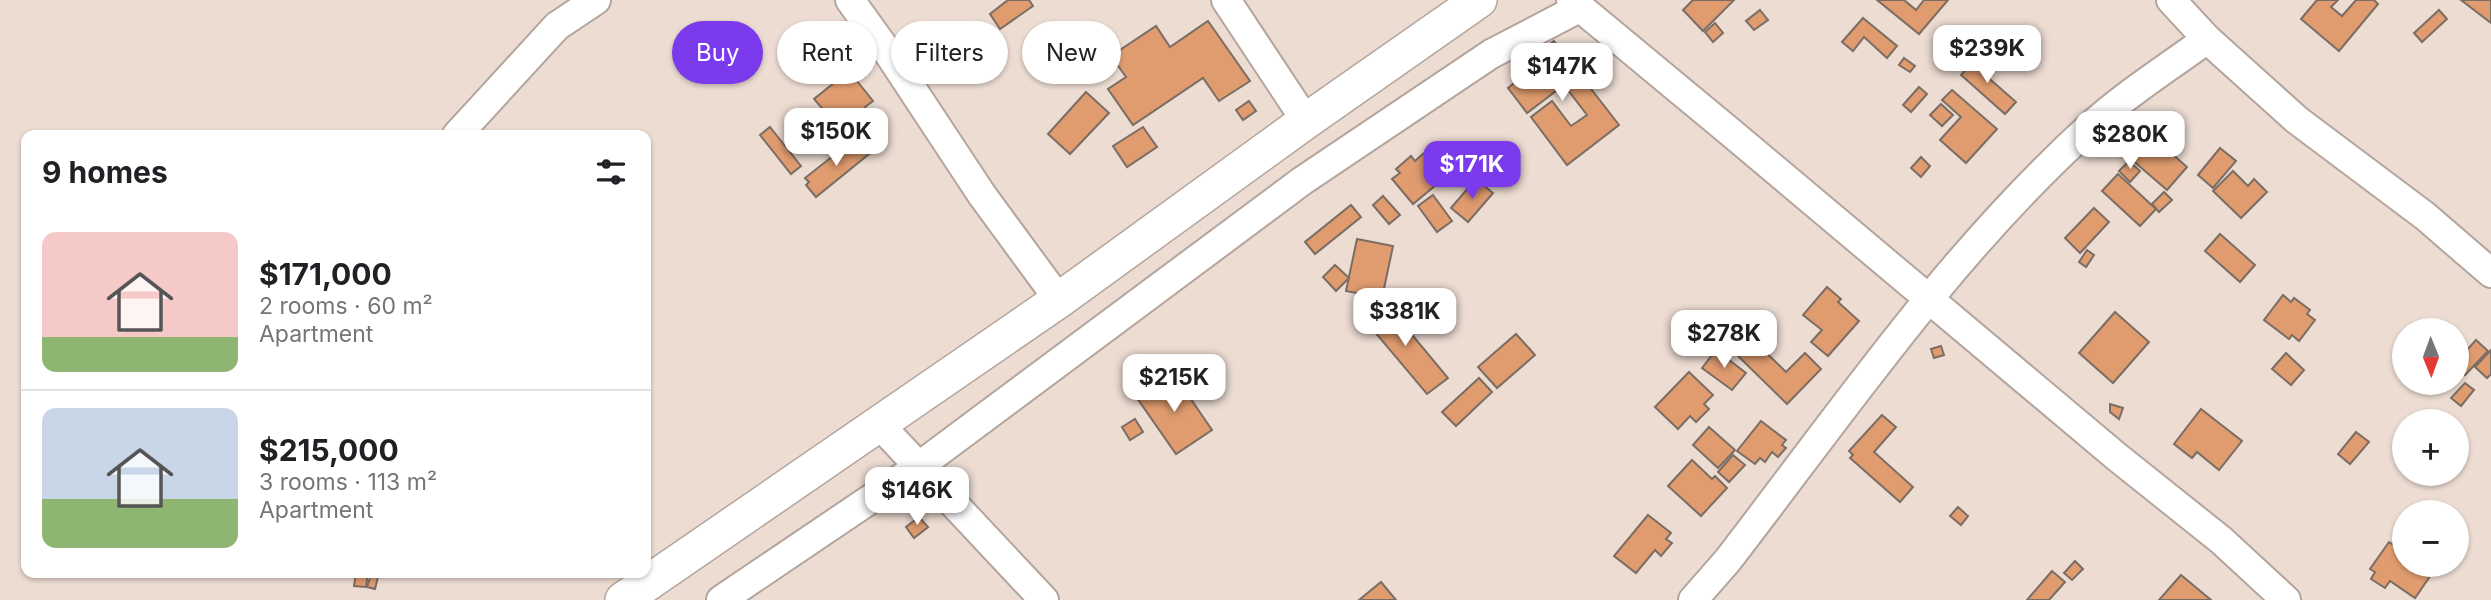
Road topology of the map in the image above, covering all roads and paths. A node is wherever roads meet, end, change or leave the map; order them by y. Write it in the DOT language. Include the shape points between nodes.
graph roads {
  1 [pos="596,0"];
  2 [pos="850,0"];
  3 [pos="1226,0"];
  4 [pos="1479,0"];
  5 [pos="2171,0"];
  6 [pos="1575,4"];
  7 [pos="2207,39"];
  8 [pos="1306,121"];
  9 [pos="462,130"];
  10 [pos="2491,274"];
  11 [pos="1929,298"];
  12 [pos="1059,300"];
  13 [pos="878,423"];
  14 [pos="918,467"];
  15 [pos="623,600"];
  16 [pos="721,600"];
  17 [pos="1044,600"];
  18 [pos="1693,600"];
  19 [pos="2286,600"];
  1 -- 9 [label="street" via="556,26"];
  2 -- 12 [label="street"];
  3 -- 8 [label="street"];
  4 -- 8 [label="street"];
  5 -- 7 [label="street"];
  6 -- 11 [label="street"];
  6 -- 14 [label="street" via="1491,54 1302,181"];
  7 -- 10 [label="street" via="2297,120 2425,216"];
  7 -- 11 [label="street" via="2093,123 2005,210"];
  8 -- 12 [label="street"];
  11 -- 18 [label="street"];
  11 -- 19 [label="street" via="2221,540"];
  12 -- 13 [label="street"];
  13 -- 14 [label="street"];
  13 -- 15 [label="street"];
  14 -- 16 [label="street"];
  14 -- 17 [label="street"];
}
